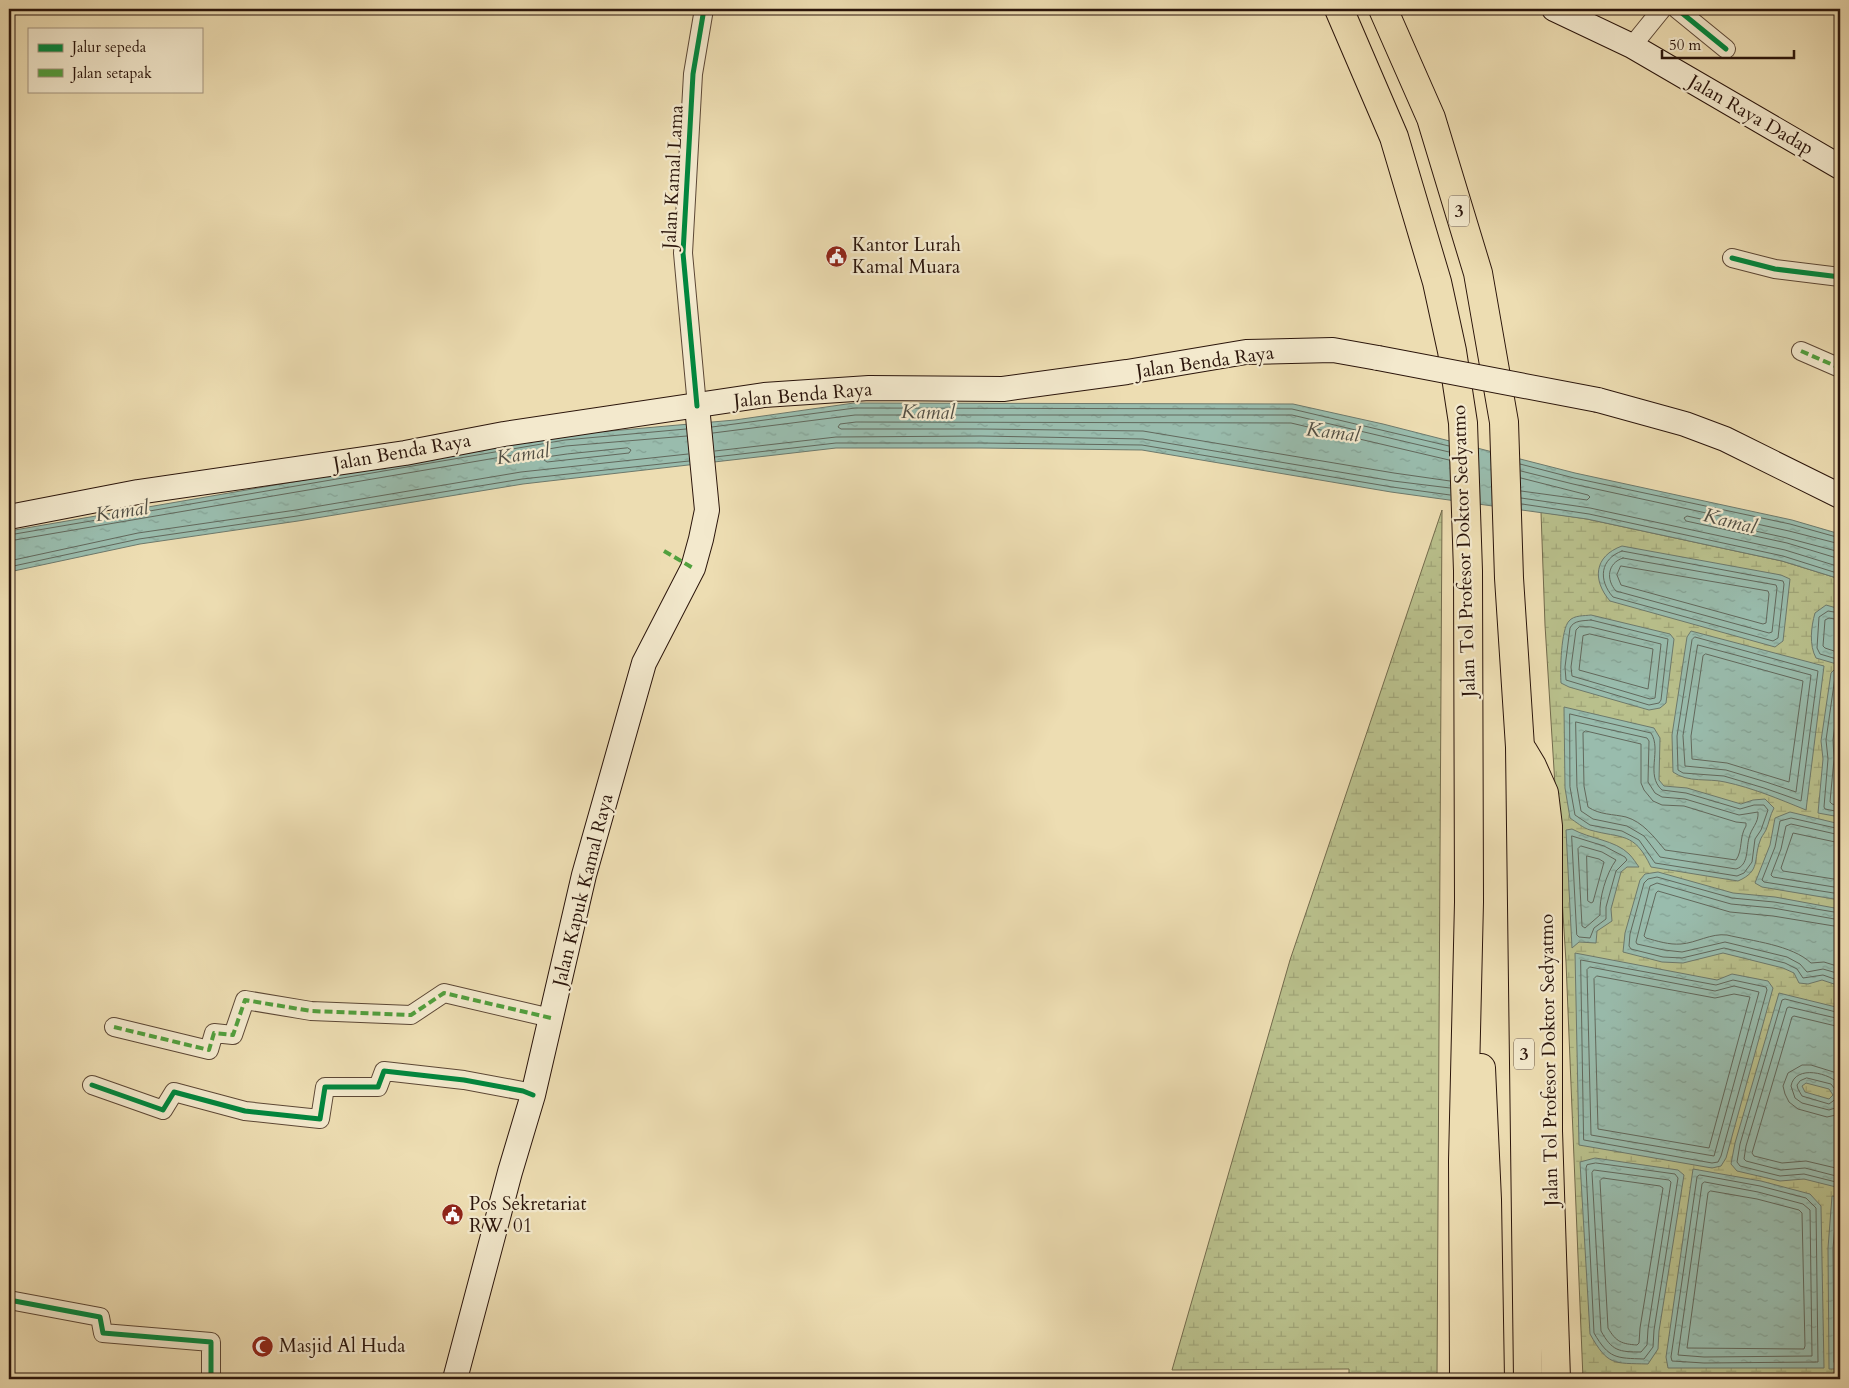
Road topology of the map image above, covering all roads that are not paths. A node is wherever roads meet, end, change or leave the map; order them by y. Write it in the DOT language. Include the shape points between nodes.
graph roads {
  1 [pos="704,9"];
  2 [pos="1339,9"];
  3 [pos="1383,9"];
  4 [pos="1554,9"];
  5 [pos="1662,9"];
  6 [pos="1677,9"];
  7 [pos="1632,46"];
  8 [pos="1726,49"];
  9 [pos="1840,167"];
  10 [pos="1732,258"];
  11 [pos="1840,277"];
  12 [pos="1801,351"];
  13 [pos="1840,368"];
  14 [pos="697,415"];
  15 [pos="1840,496"];
  16 [pos="9,517"];
  17 [pos="1520,747"];
  18 [pos="1469,902"];
  19 [pos="551,1018"];
  20 [pos="114,1027"];
  21 [pos="92,1085"];
  22 [pos="533,1095"];
  23 [pos="9,1300"];
  24 [pos="211,1379"];
  25 [pos="455,1379"];
  26 [pos="1464,1379"];
  27 [pos="1490,1379"];
  28 [pos="1528,1379"];
  29 [pos="1556,1379"];
  1 -- 14 [label="street, Jalan Kamal Lama" via="693,74 683,253"];
  2 -- 18 [label="highway, Jalan Tol Profesor Doktor Sedyatmo / 3" via="1394,136 1437,282 1463,423 1468,571"];
  3 -- 17 [label="highway, Jalan Tol Profesor Doktor Sedyatmo / 3" via="1431,118 1478,274 1504,422 1509,578"];
  4 -- 7 [label="main road, Jalan Raya Dadap"];
  5 -- 7 [label="street"];
  6 -- 8 [label="street"];
  7 -- 9 [label="main road, Jalan Raya Dadap"];
  10 -- 11 [label="street" via="1775,269"];
  12 -- 13 [label="street"];
  14 -- 15 [label="main road, Jalan Benda Raya, bridge" via="764,395 869,388 1003,389 1246,352 1333,350 1598,400 1685,424 1725,439"];
  14 -- 16 [label="main road, Jalan Benda Raya" via="504,434 405,453 138,492"];
  14 -- 19 [label="main road, Jalan Kapuk Kamal Raya" via="707,510 701,539 693,568 644,663 584,875"];
  17 -- 28 [label="highway, Jalan Tol Profesor Doktor Sedyatmo / 3"];
  17 -- 29 [label="highway, Jalan Tol Profesor Doktor Sedyatmo / 3" via="1544,793 1548,826 1548,1131"];
  18 -- 26 [label="highway, Jalan Tol Profesor Doktor Sedyatmo / 3" via="1462,1214"];
  18 -- 27 [label="highway, Jalan Tol Profesor Doktor Sedyatmo / 3" via="1484,1126"];
  19 -- 20 [label="street" via="444,993 411,1015 311,1011 245,1000 232,1035 214,1033 209,1050"];
  19 -- 22 [label="main road, Jalan Kapuk Kamal Raya"];
  21 -- 22 [label="street" via="164,1110 174,1092 245,1111 320,1119 325,1087 378,1087 384,1071 464,1080"];
  22 -- 25 [label="main road, Jalan Kapuk Kamal Raya"];
  23 -- 24 [label="street" via="100,1316 103,1333 211,1342"];
}
